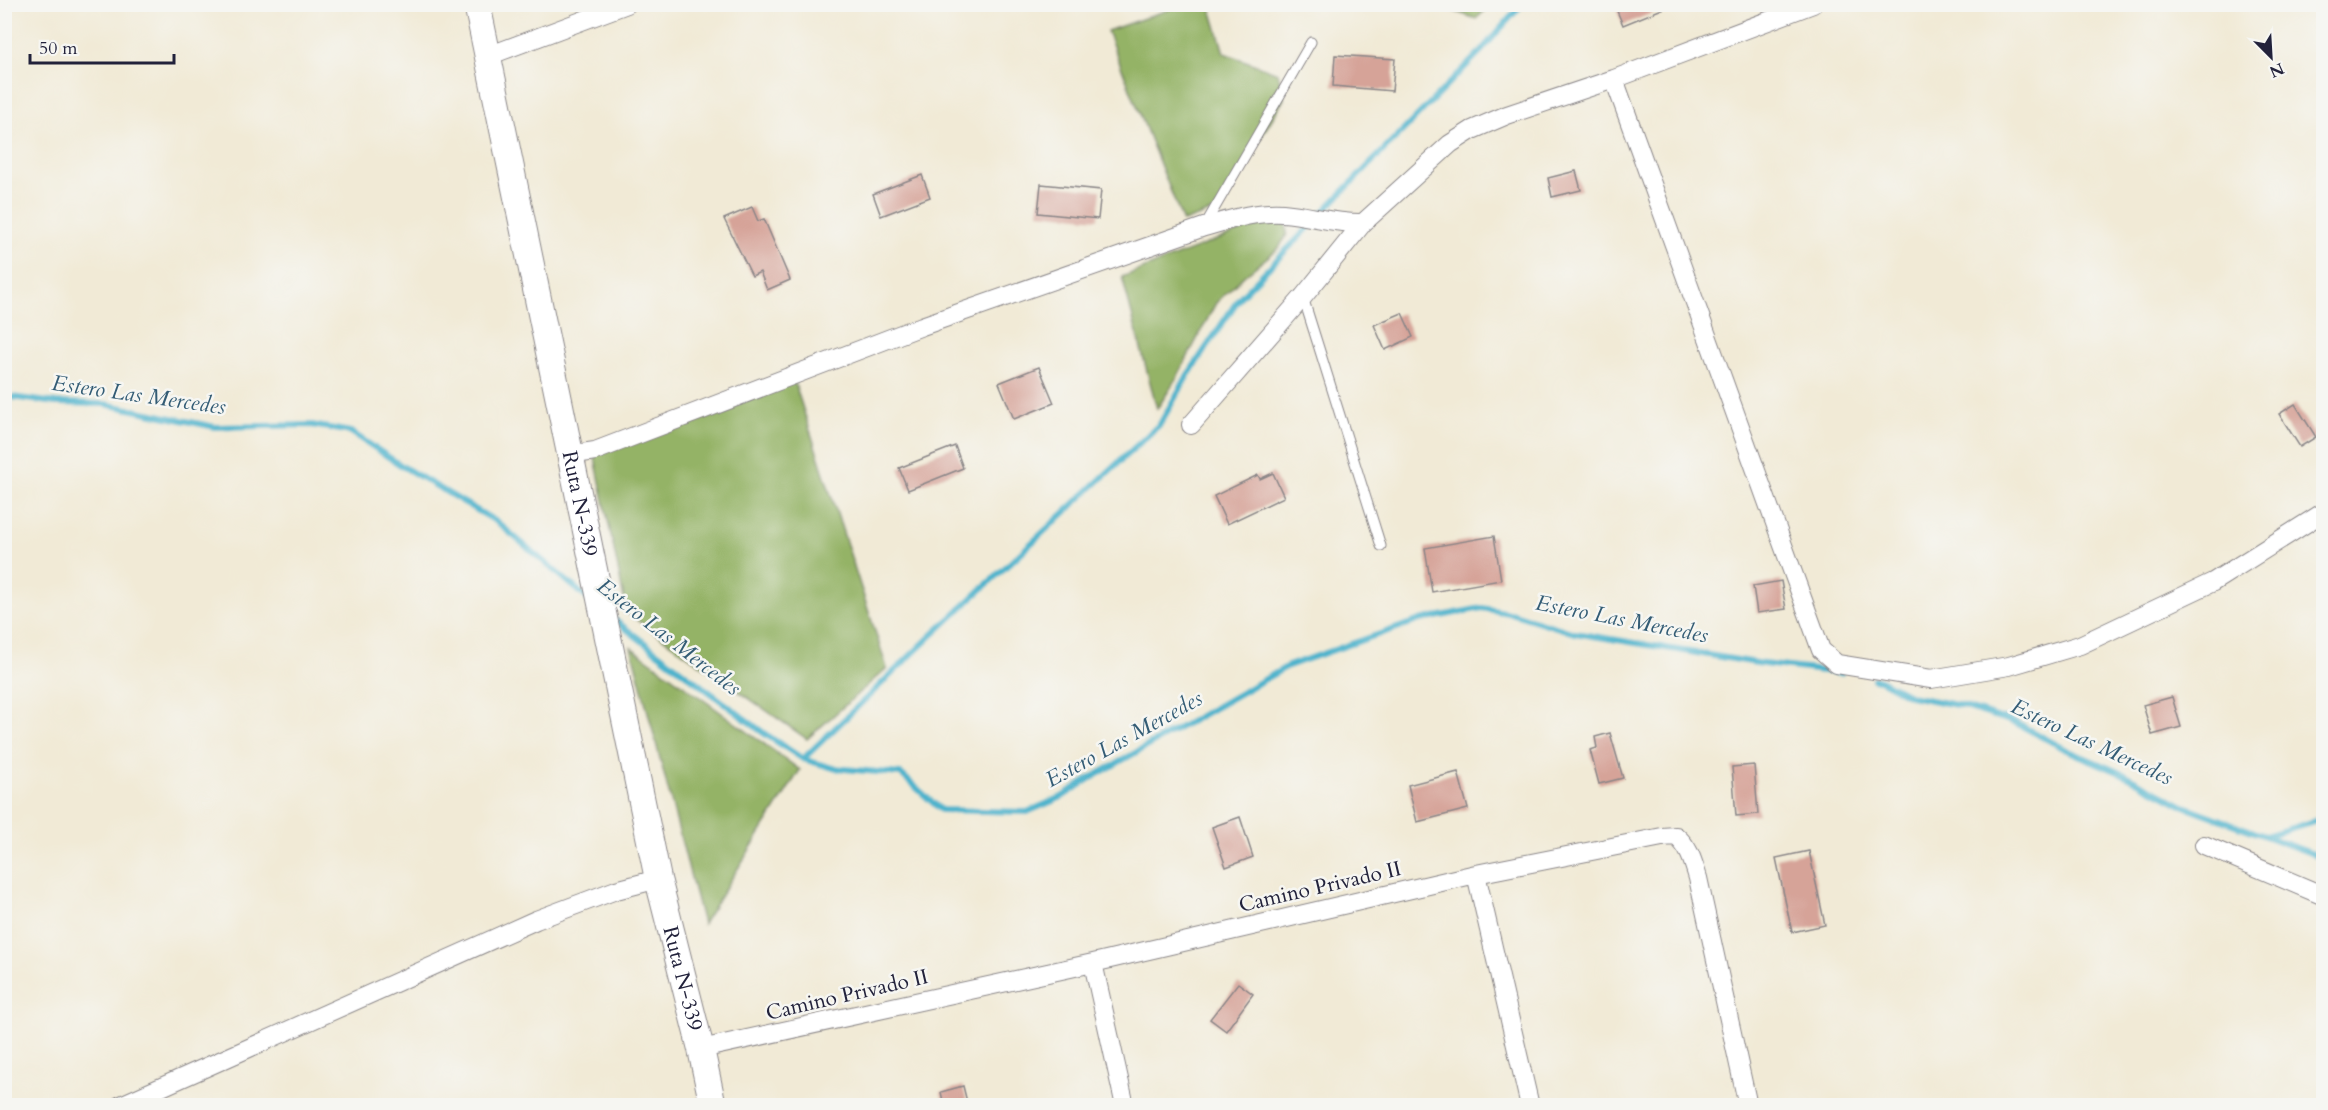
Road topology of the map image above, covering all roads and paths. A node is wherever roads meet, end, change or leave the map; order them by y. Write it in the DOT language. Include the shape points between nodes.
graph roads {
  1 [pos="477,4"];
  2 [pos="627,4"];
  3 [pos="1813,4"];
  4 [pos="1311,42"];
  5 [pos="488,56"];
  6 [pos="1614,79"];
  7 [pos="1363,223"];
  8 [pos="1204,227"];
  9 [pos="1304,297"];
  10 [pos="1191,425"];
  11 [pos="569,455"];
  12 [pos="2324,512"];
  13 [pos="1381,546"];
  14 [pos="2204,845"];
  15 [pos="1476,874"];
  16 [pos="658,879"];
  17 [pos="2324,896"];
  18 [pos="1093,963"];
  19 [pos="701,1049"];
  20 [pos="119,1106"];
  21 [pos="713,1106"];
  22 [pos="1125,1106"];
  23 [pos="1530,1106"];
  24 [pos="1748,1106"];
  1 -- 5 [label="street, Ruta N-339"];
  2 -- 5 [label="street"];
  3 -- 6 [label="street"];
  4 -- 8 [label="lane"];
  5 -- 11 [label="street, Ruta N-339"];
  6 -- 7 [label="street" via="1472,130 1450,144"];
  6 -- 12 [label="street" via="1821,650 1837,664 1931,679 2009,666 2080,645 2213,582"];
  7 -- 8 [label="street" via="1344,224 1282,213 1245,216"];
  7 -- 9 [label="street"];
  8 -- 11 [label="street" via="922,326 595,451"];
  9 -- 10 [label="street"];
  9 -- 13 [label="lane"];
  11 -- 16 [label="street, Ruta N-339"];
  14 -- 17 [label="street"];
  15 -- 18 [label="street, Camino Privado II"];
  15 -- 23 [label="street"];
  15 -- 24 [label="street, Camino Privado II" via="1662,837 1676,836 1685,843 1698,879"];
  16 -- 19 [label="street, Ruta N-339"];
  16 -- 20 [label="street" via="536,920"];
  18 -- 19 [label="street, Camino Privado II"];
  18 -- 22 [label="street"];
  19 -- 21 [label="street, Ruta N-339"];
}
